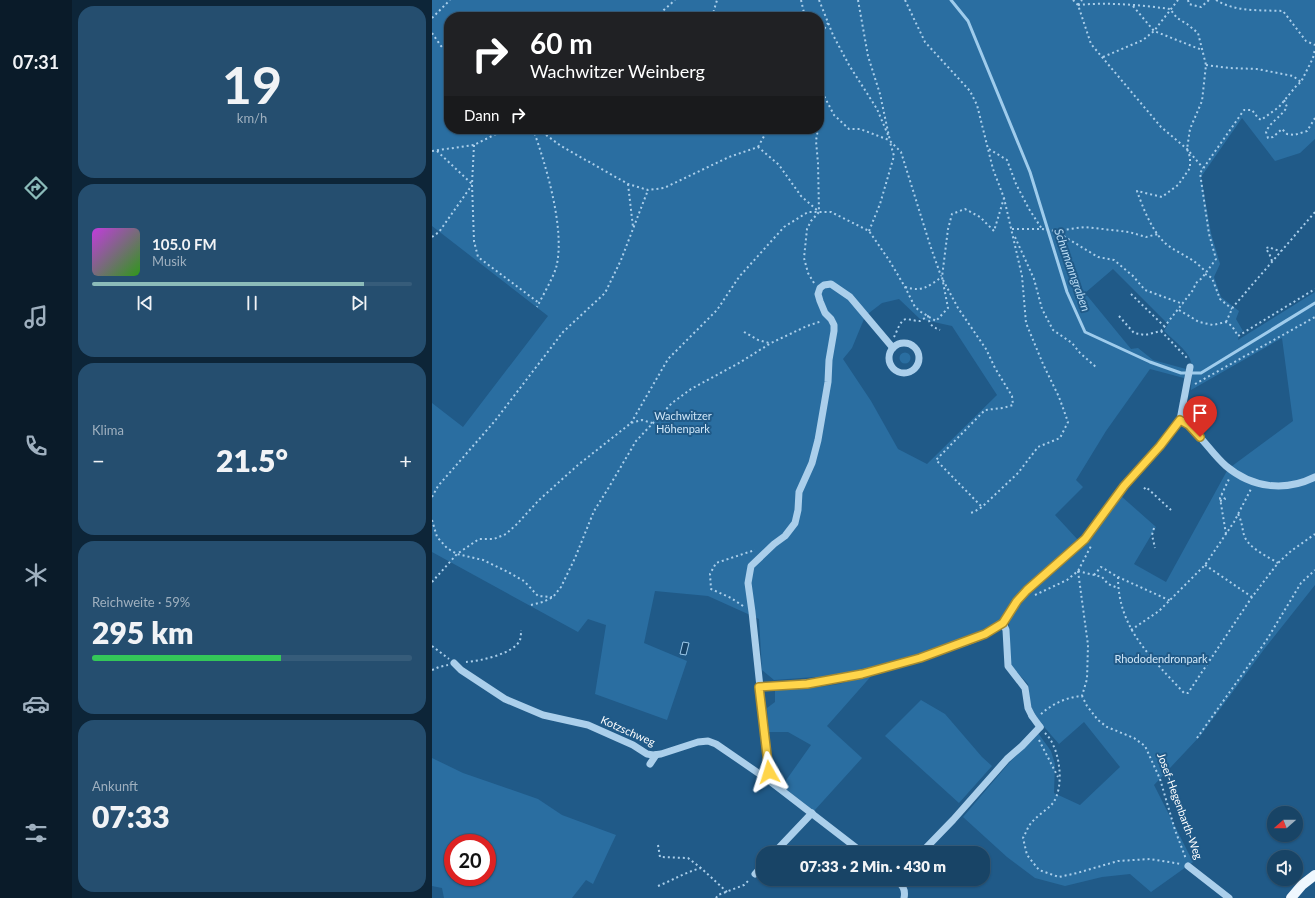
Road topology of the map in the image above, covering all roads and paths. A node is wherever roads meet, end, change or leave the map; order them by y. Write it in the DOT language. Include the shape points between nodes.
graph roads {
  1 [pos="450,0"];
  2 [pos="675,0"];
  3 [pos="717,0"];
  4 [pos="801,0"];
  5 [pos="818,0"];
  6 [pos="858,0"];
  7 [pos="905,0"];
  8 [pos="1073,0"];
  9 [pos="1082,0"];
  10 [pos="1178,0"];
  11 [pos="1188,0"];
  12 [pos="1209,0"];
  13 [pos="1216,0"];
  14 [pos="1078,4"];
  15 [pos="1133,6"];
  16 [pos="1170,9"];
  17 [pos="662,12"];
  18 [pos="713,12"];
  19 [pos="804,12"];
  20 [pos="823,12"];
  21 [pos="824,14"];
  22 [pos="432,18"];
  23 [pos="828,23"];
  24 [pos="824,29"];
  25 [pos="1154,31"];
  26 [pos="432,33"];
  27 [pos="1315,45"];
  28 [pos="444,49"];
  29 [pos="1315,49"];
  30 [pos="1202,50"];
  31 [pos="1103,58"];
  32 [pos="1206,65"];
  33 [pos="1301,82"];
  34 [pos="824,96"];
  35 [pos="1284,100"];
  36 [pos="1315,118"];
  37 [pos="496,134"];
  38 [pos="536,134"];
  39 [pos="544,134"];
  40 [pos="765,134"];
  41 [pos="817,134"];
  42 [pos="890,141"];
  43 [pos="474,145"];
  44 [pos="758,147"];
  45 [pos="988,148"];
  46 [pos="1187,149"];
  47 [pos="432,151"];
  48 [pos="437,151"];
  49 [pos="1203,168"];
  50 [pos="472,184"];
  51 [pos="628,184"];
  52 [pos="648,190"];
  53 [pos="1004,198"];
  54 [pos="819,212"];
  55 [pos="1315,212"];
  56 [pos="633,228"];
  57 [pos="1012,229"];
  58 [pos="1042,229"];
  59 [pos="869,231"];
  60 [pos="1055,231"];
  61 [pos="1158,234"];
  62 [pos="432,237"];
  63 [pos="1273,249"];
  64 [pos="1281,251"];
  65 [pos="1269,253"];
  66 [pos="1272,261"];
  67 [pos="1206,273"];
  68 [pos="942,277"];
  69 [pos="905,287"];
  70 [pos="1315,289"];
  71 [pos="818,294"];
  72 [pos="1131,294"];
  73 [pos="539,303"];
  74 [pos="1183,304"];
  75 [pos="537,307"];
  76 [pos="1232,309"];
  77 [pos="1178,310"];
  78 [pos="928,316"];
  79 [pos="1118,316"];
  80 [pos="1315,317"];
  81 [pos="831,319"];
  82 [pos="1226,322"];
  83 [pos="1164,326"];
  84 [pos="940,330"];
  85 [pos="1161,331"];
  86 [pos="744,332"];
  87 [pos="770,343"];
  88 [pos="892,347"];
  89 [pos="1190,367"];
  90 [pos="1097,368"];
  91 [pos="1187,389"];
  92 [pos="1180,420"];
  93 [pos="631,423"];
  94 [pos="652,423"];
  95 [pos="1233,470"];
  96 [pos="1315,477"];
  97 [pos="1255,482"];
  98 [pos="1144,489"];
  99 [pos="1221,495"];
  100 [pos="432,497"];
  101 [pos="1220,501"];
  102 [pos="982,507"];
  103 [pos="1170,510"];
  104 [pos="970,513"];
  105 [pos="1238,514"];
  106 [pos="432,520"];
  107 [pos="1154,528"];
  108 [pos="1226,534"];
  109 [pos="1315,534"];
  110 [pos="1094,541"];
  111 [pos="1155,548"];
  112 [pos="758,549"];
  113 [pos="457,554"];
  114 [pos="1278,563"];
  115 [pos="1205,565"];
  116 [pos="1315,570"];
  117 [pos="1078,571"];
  118 [pos="1094,575"];
  119 [pos="1118,577"];
  120 [pos="432,582"];
  121 [pos="1118,588"];
  122 [pos="1035,596"];
  123 [pos="553,597"];
  124 [pos="1252,597"];
  125 [pos="1171,601"];
  126 [pos="531,605"];
  127 [pos="752,612"];
  128 [pos="1003,623"];
  129 [pos="521,630"];
  130 [pos="1131,630"];
  131 [pos="432,646"];
  132 [pos="468,662"];
  133 [pos="454,663"];
  134 [pos="432,670"];
  135 [pos="759,687"];
  136 [pos="1082,696"];
  137 [pos="1034,717"];
  138 [pos="1037,730"];
  139 [pos="1197,738"];
  140 [pos="656,755"];
  141 [pos="650,764"];
  142 [pos="767,779"];
  143 [pos="1059,779"];
  144 [pos="812,813"];
  145 [pos="658,845"];
  146 [pos="781,846"];
  147 [pos="854,846"];
  148 [pos="928,846"];
  149 [pos="1188,866"];
  150 [pos="701,868"];
  151 [pos="755,874"];
  152 [pos="1315,875"];
  153 [pos="658,886"];
  154 [pos="904,886"];
  155 [pos="727,892"];
  156 [pos="716,898"];
  157 [pos="904,898"];
  158 [pos="1229,898"];
  159 [pos="1291,898"];
  1 -- 22 [label="path"];
  2 -- 17 [label="path"];
  3 -- 18 [label="path"];
  4 -- 19 [label="path"];
  5 -- 20 [label="path"];
  6 -- 42 [label="path" via="868,56 880,94"];
  7 -- 45 [label="path" via="925,42 970,92 978,105"];
  8 -- 14 [label="path"];
  9 -- 14 [label="path"];
  10 -- 16 [label="path"];
  11 -- 12 [label="path" via="1189,4 1201,7"];
  13 -- 27 [label="path" via="1223,5 1239,8 1283,11 1306,41"];
  14 -- 15 [label="path" via="1102,2"];
  14 -- 31 [label="path" via="1090,44"];
  15 -- 16 [label="path"];
  15 -- 25 [label="path"];
  16 -- 25 [label="path"];
  16 -- 30 [label="path" via="1177,18 1198,33"];
  21 -- 23 [label="path"];
  23 -- 24 [label="path"];
  23 -- 42 [label="path" via="849,65 877,109"];
  25 -- 30 [label="path"];
  25 -- 31 [label="path" via="1143,40"];
  26 -- 28 [label="path"];
  29 -- 33 [label="path"];
  30 -- 32 [label="path"];
  31 -- 46 [label="path" via="1160,127"];
  32 -- 33 [label="path" via="1257,69 1292,76"];
  32 -- 46 [label="path" via="1202,101 1190,130"];
  33 -- 35 [label="path"];
  34 -- 42 [label="path" via="834,115 849,129 860,129"];
  35 -- 36 [label="path" via="1286,107 1268,127 1268,138 1282,129 1287,134 1294,135 1307,130"];
  35 -- 49 [label="path" via="1261,120 1252,110 1244,110"];
  37 -- 43 [label="path"];
  38 -- 73 [label="path" via="551,192 559,239 556,268"];
  39 -- 51 [label="path" via="560,146"];
  40 -- 44 [label="path"];
  41 -- 54 [label="path"];
  42 -- 59 [label="path" via="894,156"];
  42 -- 68 [label="path" via="901,152"];
  43 -- 48 [label="path"];
  43 -- 50 [label="path"];
  44 -- 52 [label="path" via="729,157 664,188"];
  44 -- 54 [label="path" via="779,165 801,196"];
  45 -- 53 [label="path"];
  45 -- 58 [label="path" via="1007,160 1016,184"];
  46 -- 49 [label="path"];
  46 -- 61 [label="path" via="1190,168 1178,184 1162,197 1137,191 1144,211"];
  47 -- 48 [label="path"];
  48 -- 50 [label="path"];
  49 -- 67 [label="path" via="1200,177 1209,234 1216,259"];
  50 -- 62 [label="path" via="439,232"];
  50 -- 73 [label="path" via="474,241 478,257"];
  51 -- 52 [label="path"];
  51 -- 56 [label="path"];
  52 -- 56 [label="path"];
  53 -- 57 [label="path"];
  53 -- 68 [label="path" via="994,231 980,217 965,209 952,214"];
  54 -- 59 [label="path" via="831,212"];
  54 -- 71 [label="path" via="807,230 804,258"];
  54 -- 93 [label="path" via="808,212 784,227 740,277 717,310 668,360"];
  55 -- 64 [label="path"];
  56 -- 100 [label="path" via="605,293 563,332 494,422 438,486"];
  57 -- 58 [label="path"];
  57 -- 90 [label="path" via="1034,279 1042,309 1053,330 1072,343"];
  57 -- 102 [label="path" via="1022,276 1026,323 1068,422 1060,438 1038,447 1018,473"];
  58 -- 60 [label="path"];
  59 -- 69 [label="path"];
  60 -- 61 [label="path" via="1085,227 1129,232 1146,237"];
  60 -- 74 [label="path" via="1098,257 1114,260 1145,290"];
  61 -- 67 [label="path" via="1164,242 1194,261"];
  63 -- 64 [label="path"];
  63 -- 65 [label="path"];
  63 -- 65 [label="path" via="1266,248"];
  64 -- 66 [label="path"];
  65 -- 66 [label="path"];
  66 -- 76 [label="path"];
  67 -- 74 [label="path" via="1196,283"];
  67 -- 76 [label="path" via="1212,278 1220,299"];
  68 -- 69 [label="path" via="916,290"];
  68 -- 78 [label="path" via="948,308 936,321"];
  68 -- 102 [label="path" via="1012,396 1013,405 985,410 936,460"];
  69 -- 78 [label="path" via="915,307"];
  70 -- 82 [label="path" via="1238,336"];
  71 -- 81 [label="street" via="825,313"];
  71 -- 88 [label="street" via="824,285 831,284 839,288 850,297"];
  72 -- 83 [label="path"];
  73 -- 75 [label="path"];
  74 -- 77 [label="path"];
  76 -- 82 [label="path"];
  77 -- 82 [label="path" via="1199,322 1213,325"];
  77 -- 83 [label="path"];
  78 -- 84 [label="path" via="932,326"];
  78 -- 88 [label="path" via="920,322 904,320"];
  79 -- 85 [label="path" via="1134,333 1145,335"];
  80 -- 91 [label="path"];
  81 -- 87 [label="path" via="807,326"];
  81 -- 127 [label="street" via="834,325 828,382 818,440 799,492 795,523 785,536 751,566 748,583"];
  83 -- 85 [label="path"];
  85 -- 89 [label="path" via="1188,359"];
  86 -- 87 [label="path"];
  87 -- 94 [label="path" via="691,389"];
  88 -- 88 [label="street" via="889,358 892,367 901,372 914,369 919,360 914,346 904,343"];
  89 -- 91 [label="street"];
  91 -- 92 [label="street"];
  92 -- 95 [label="street" via="1189,425 1226,466"];
  92 -- 128 [label="street" via="1124,486 1085,539 1027,590"];
  93 -- 94 [label="path" via="642,420"];
  93 -- 113 [label="path" via="578,465 506,534 494,539 479,539"];
  94 -- 123 [label="path" via="636,441 594,511 575,558 561,587"];
  95 -- 97 [label="street"];
  95 -- 99 [label="path"];
  96 -- 97 [label="street" via="1282,486"];
  97 -- 105 [label="path"];
  98 -- 103 [label="path" via="1146,487"];
  99 -- 101 [label="path"];
  99 -- 101 [label="path" via="1225,499"];
  101 -- 108 [label="path"];
  102 -- 104 [label="path"];
  105 -- 108 [label="path"];
  105 -- 114 [label="path" via="1244,535 1250,544"];
  106 -- 113 [label="path" via="437,537"];
  107 -- 111 [label="path" via="1152,535"];
  108 -- 115 [label="path"];
  109 -- 114 [label="path"];
  110 -- 117 [label="path"];
  112 -- 127 [label="path" via="716,563 710,574 711,589"];
  113 -- 120 [label="path"];
  113 -- 123 [label="path" via="483,560 508,572 524,581 538,596"];
  114 -- 124 [label="path"];
  115 -- 124 [label="path"];
  115 -- 125 [label="path"];
  116 -- 139 [label="path" via="1301,583 1266,641"];
  117 -- 118 [label="path"];
  117 -- 122 [label="path" via="1067,580"];
  117 -- 136 [label="path" via="1088,645 1087,679"];
  118 -- 119 [label="path" via="1101,567"];
  118 -- 121 [label="path"];
  119 -- 121 [label="path"];
  119 -- 125 [label="path"];
  121 -- 130 [label="path"];
  123 -- 126 [label="path"];
  124 -- 130 [label="path" via="1188,693 1184,693"];
  125 -- 130 [label="path"];
  127 -- 135 [label="street"];
  128 -- 135 [label="street" via="964,643 870,672 807,684"];
  128 -- 137 [label="street" via="1006,630 1008,666 1025,688 1028,708"];
  129 -- 132 [label="path" via="520,639 512,648 493,657"];
  131 -- 133 [label="path"];
  133 -- 134 [label="path"];
  133 -- 140 [label="street, Kotzschweg" via="505,699 543,714 588,725 647,754"];
  135 -- 142 [label="street" via="769,772"];
  136 -- 137 [label="path" via="1056,703"];
  136 -- 149 [label="path, Josef-Hegenbarth-Weg" via="1098,720 1145,746 1160,779"];
  137 -- 138 [label="street, bridge"];
  138 -- 143 [label="path" via="1044,753"];
  138 -- 143 [label="path" via="1049,736 1056,748"];
  138 -- 148 [label="street"];
  140 -- 141 [label="street"];
  140 -- 142 [label="street, Kotzschweg" via="708,741"];
  142 -- 144 [label="street, Kotzschweg"];
  143 -- 149 [label="path" via="1053,802 1032,823 1023,838 1027,855 1039,870 1058,877 1118,861 1150,859"];
  144 -- 146 [label="street"];
  144 -- 147 [label="street, Kotzschweg"];
  145 -- 150 [label="path" via="660,856 688,858"];
  149 -- 158 [label="street, Josef-Hegenbarth-Weg"];
  150 -- 153 [label="path"];
  150 -- 155 [label="path"];
  151 -- 155 [label="path" via="744,885"];
  152 -- 159 [label="main road"];
  154 -- 157 [label="street"];
  155 -- 156 [label="path"];
}
